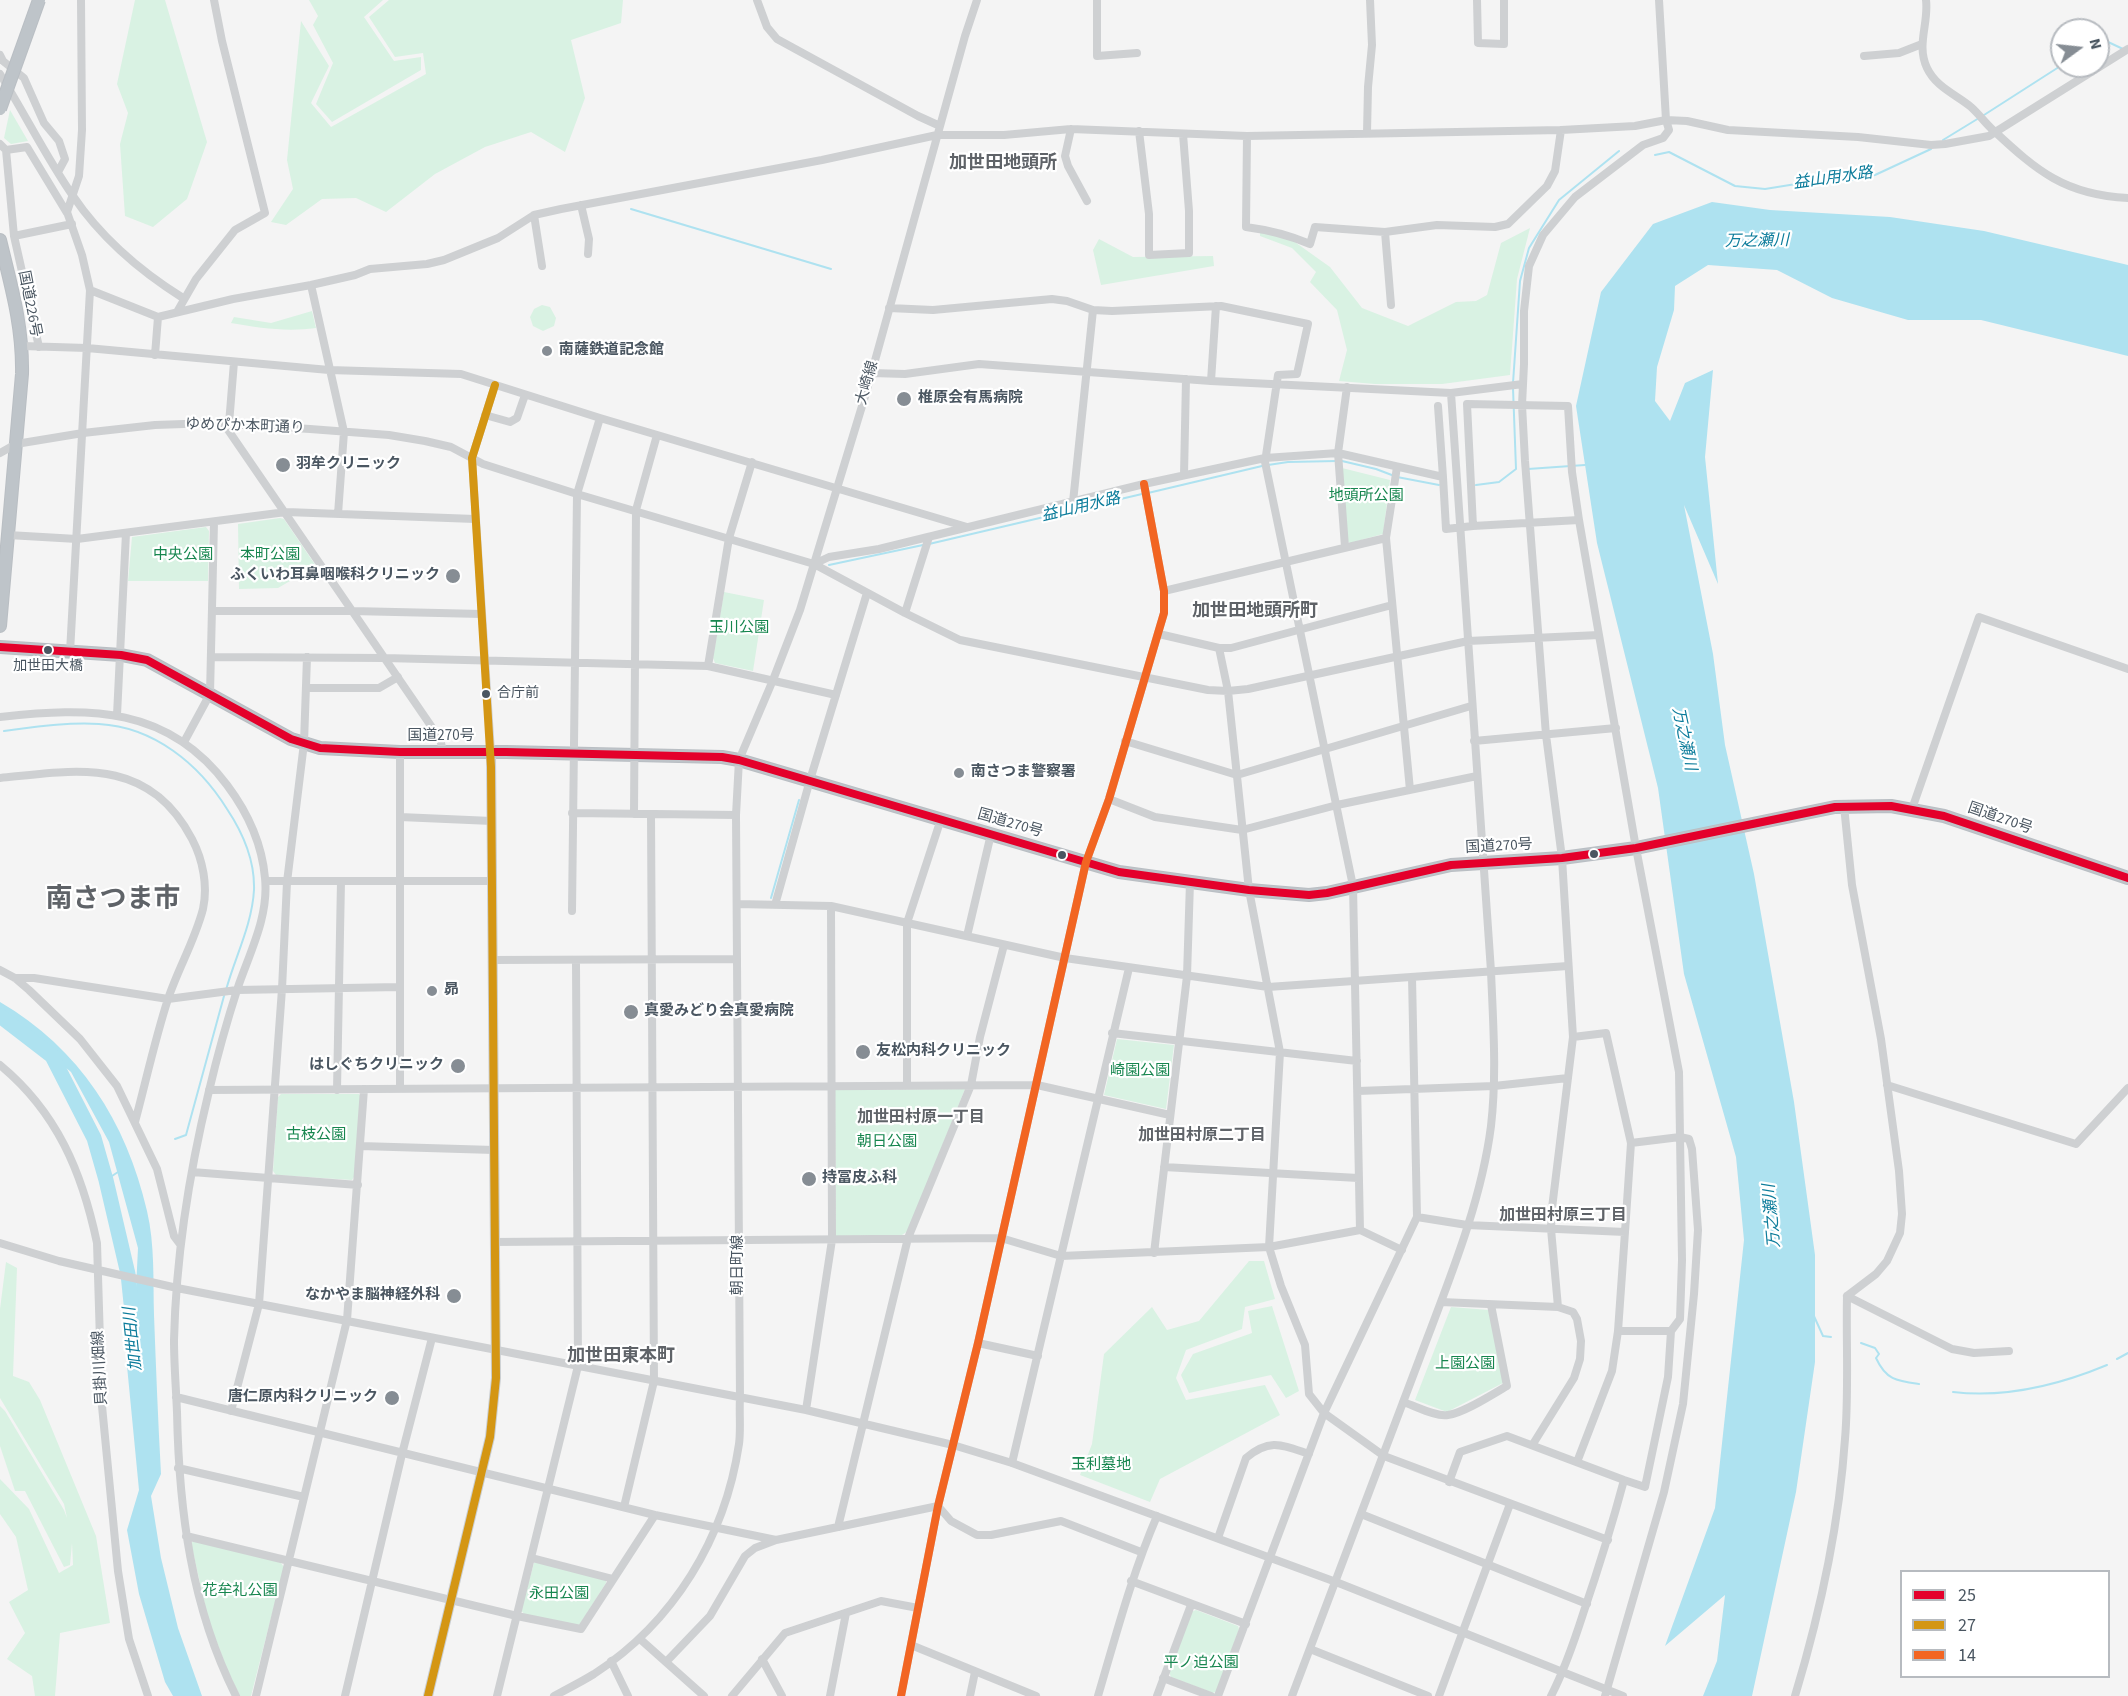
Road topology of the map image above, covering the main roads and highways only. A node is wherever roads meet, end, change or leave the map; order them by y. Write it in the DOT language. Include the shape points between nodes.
graph roads {
  1 [pos="39,0"];
  2 [pos="0,109"];
  3 [pos="0,240"];
  4 [pos="2,578"];
  5 [pos="0,626"];
  6 [pos="0,647"];
  7 [pos="491,752"];
  8 [pos="2128,878"];
  9 [pos="428,1696"];
  1 -- 2 [label="highway, bridge"];
  3 -- 4 [label="highway, 国道226号" via="22,346"];
  4 -- 5 [label="highway, 国道226号"];
  6 -- 7 [label="highway, 国道270号" via="147,660 304,743 338,750"];
  7 -- 8 [label="highway, 国道270号" via="739,759 1119,872 1309,895 1450,865 1562,858 1639,848 1840,806 1869,805 1912,808 1969,824"];
  7 -- 9 [label="main road" via="494,1408 483,1473"];
}
